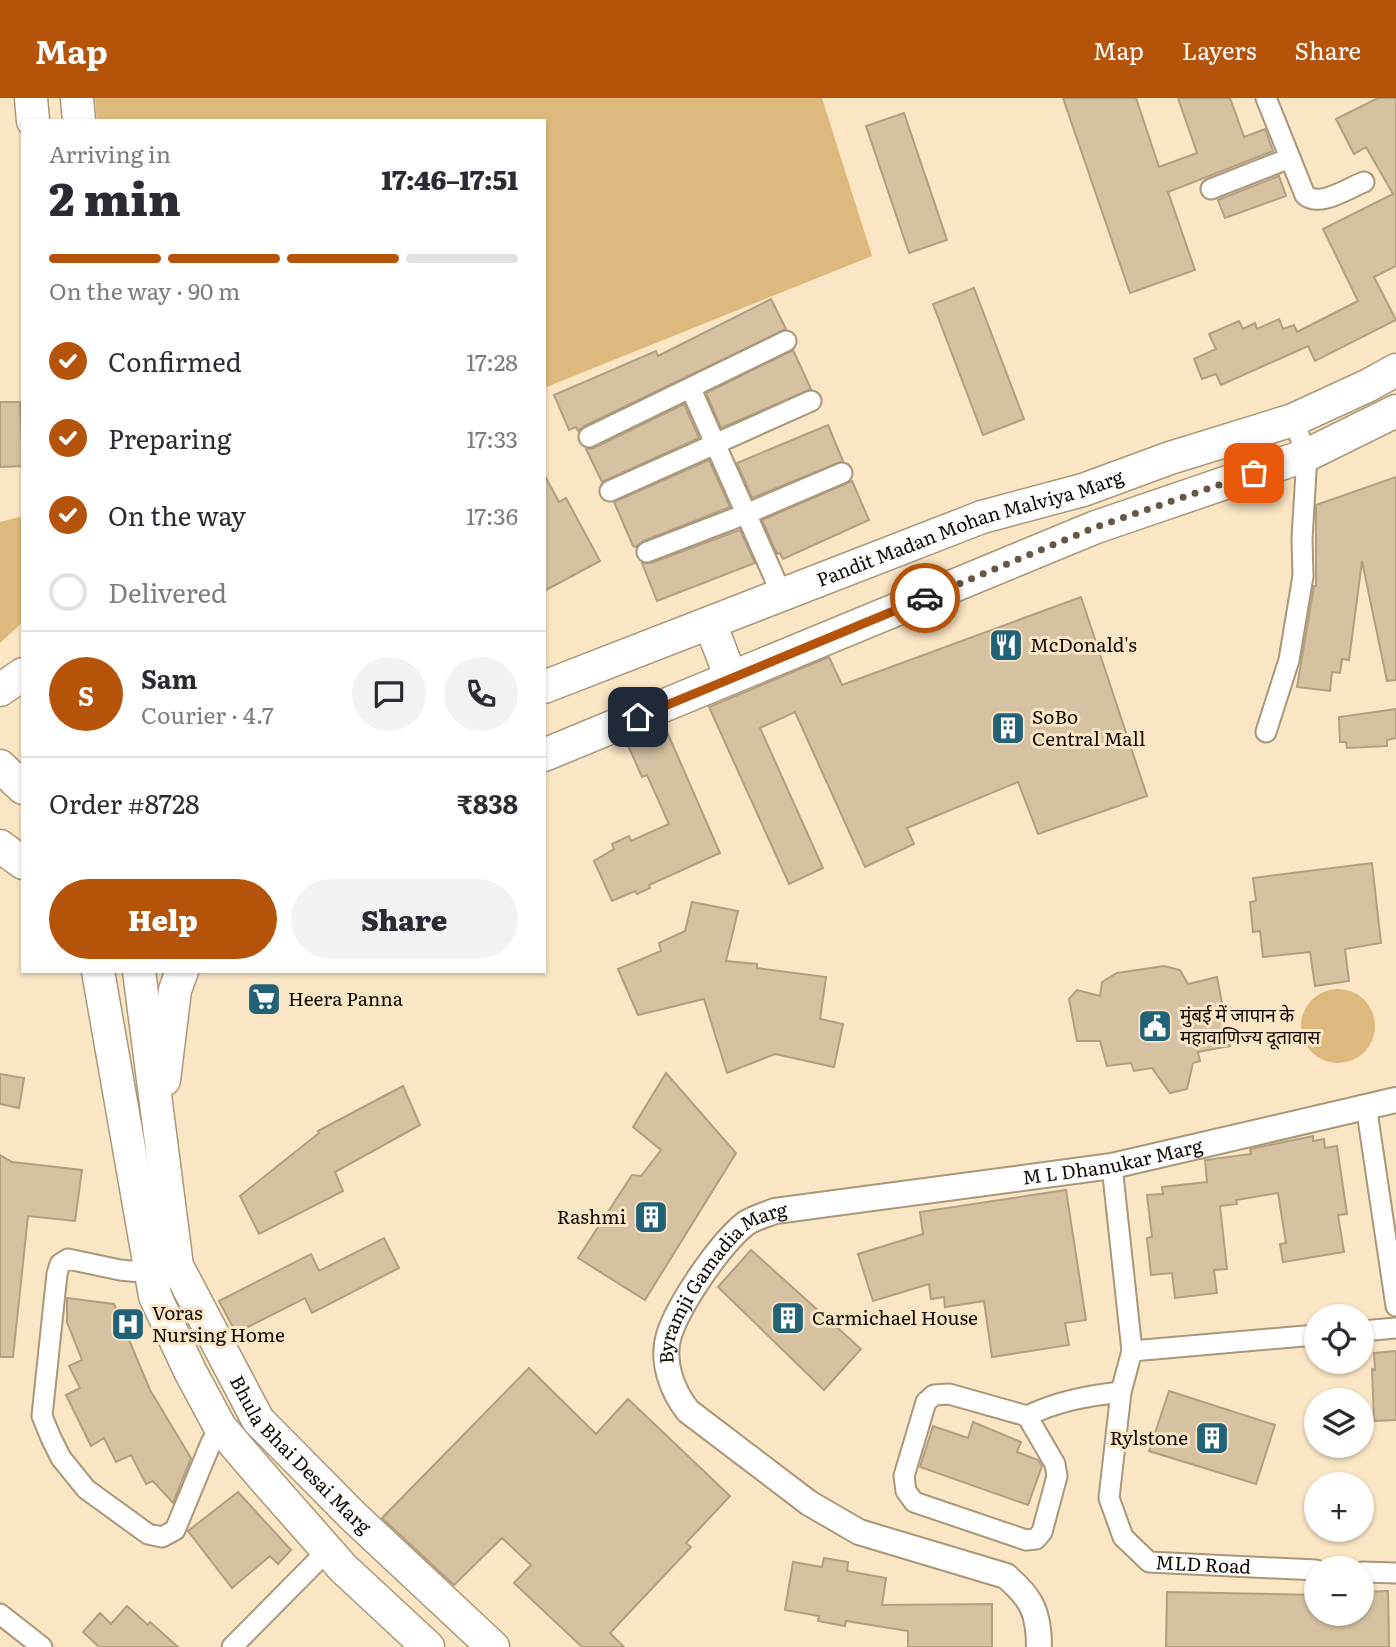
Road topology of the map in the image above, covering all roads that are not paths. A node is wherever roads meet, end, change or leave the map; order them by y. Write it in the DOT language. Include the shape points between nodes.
graph roads {
  1 [pos="31,98"];
  2 [pos="77,98"];
  3 [pos="1266,98"];
  4 [pos="33,119"];
  5 [pos="79,119"];
  6 [pos="1290,158"];
  7 [pos="1364,181"];
  8 [pos="1211,189"];
  9 [pos="786,341"];
  10 [pos="1396,370"];
  11 [pos="691,389"];
  12 [pos="811,401"];
  13 [pos="1396,411"];
  14 [pos="1293,419"];
  15 [pos="589,437"];
  16 [pos="715,444"];
  17 [pos="1307,455"];
  18 [pos="842,472"];
  19 [pos="610,491"];
  20 [pos="1090,509"];
  21 [pos="746,514"];
  22 [pos="647,552"];
  23 [pos="782,595"];
  24 [pos="710,623"];
  25 [pos="21,675"];
  26 [pos="731,678"];
  27 [pos="546,686"];
  28 [pos="0,690"];
  29 [pos="1266,732"];
  30 [pos="546,754"];
  31 [pos="0,766"];
  32 [pos="21,786"];
  33 [pos="0,846"];
  34 [pos="21,862"];
  35 [pos="97,973"];
  36 [pos="139,973"];
  37 [pos="180,973"];
  38 [pos="1396,1100"];
  39 [pos="1366,1105"];
  40 [pos="158,1134"];
  41 [pos="1112,1166"];
  42 [pos="824,1204"];
  43 [pos="151,1273"];
  44 [pos="1396,1307"];
  45 [pos="1396,1328"];
  46 [pos="1374,1330"];
  47 [pos="1304,1336"];
  48 [pos="1132,1351"];
  49 [pos="1121,1392"];
  50 [pos="1027,1416"];
  51 [pos="220,1427"];
  52 [pos="327,1551"];
  53 [pos="1304,1569"];
  54 [pos="1374,1572"];
  55 [pos="1396,1573"];
  56 [pos="0,1614"];
  57 [pos="42,1647"];
  58 [pos="232,1647"];
  59 [pos="428,1647"];
  60 [pos="493,1647"];
  61 [pos="1039,1647"];
  1 -- 4 [label="main road"];
  2 -- 5 [label="main road"];
  3 -- 6 [label="street"];
  6 -- 7 [label="street" via="1309,199 1321,200"];
  6 -- 8 [label="street"];
  9 -- 11 [label="street"];
  10 -- 14 [label="main road, Pandit Madan Mohan Malviya Marg"];
  11 -- 15 [label="street"];
  11 -- 16 [label="street"];
  12 -- 16 [label="street"];
  13 -- 17 [label="main road, Pandit Madan Mohan Malviya Marg"];
  14 -- 17 [label="street"];
  14 -- 20 [label="main road, Pandit Madan Mohan Malviya Marg" via="1170,458"];
  16 -- 19 [label="street"];
  16 -- 21 [label="street"];
  17 -- 20 [label="main road, Pandit Madan Mohan Malviya Marg"];
  17 -- 29 [label="street" via="1303,576 1289,660"];
  18 -- 21 [label="street"];
  20 -- 23 [label="main road, Pandit Madan Mohan Malviya Marg" via="982,517"];
  20 -- 26 [label="main road, Pandit Madan Mohan Malviya Marg"];
  21 -- 22 [label="street"];
  21 -- 23 [label="street"];
  23 -- 24 [label="main road, Pandit Madan Mohan Malviya Marg"];
  24 -- 26 [label="main road"];
  24 -- 27 [label="main road, Pandit Madan Mohan Malviya Marg"];
  25 -- 28 [label="main road"];
  26 -- 30 [label="main road, Pandit Madan Mohan Malviya Marg"];
  31 -- 32 [label="main road"];
  33 -- 34 [label="main road"];
  35 -- 43 [label="main road, Bhula Bhai Desai Marg"];
  36 -- 40 [label="main road, Bhula Bhai Desai Marg"];
  37 -- 40 [label="main road"];
  38 -- 39 [label="street, M L Dhanukar Marg"];
  39 -- 41 [label="street, M L Dhanukar Marg"];
  39 -- 44 [label="street"];
  40 -- 60 [label="main road, Bhula Bhai Desai Marg" via="177,1266 258,1420"];
  41 -- 42 [label="street, M L Dhanukar Marg"];
  41 -- 48 [label="street, MLD Road"];
  42 -- 61 [label="street, Byramji Gamadia Marg" via="775,1211 747,1223 693,1288 668,1337 668,1372 679,1399 688,1411 809,1503 859,1532 1006,1576 1024,1591 1034,1608"];
  43 -- 51 [label="main road, Bhula Bhai Desai Marg" via="155,1296"];
  43 -- 51 [label="street" via="68,1259 60,1264 41,1416 61,1458 86,1489 148,1534 162,1537 175,1530"];
  45 -- 46 [label="street"];
  47 -- 48 [label="street"];
  48 -- 49 [label="street, MLD Road"];
  49 -- 50 [label="street" via="1074,1398"];
  49 -- 53 [label="street, MLD Road" via="1109,1498 1123,1537 1149,1562"];
  50 -- 50 [label="street" via="949,1394 934,1395 922,1414 904,1476 906,1491 914,1502 1026,1540 1036,1539 1057,1476 1055,1464"];
  51 -- 52 [label="main road, Bhula Bhai Desai Marg"];
  52 -- 58 [label="street"];
  52 -- 59 [label="main road, Bhula Bhai Desai Marg"];
  54 -- 55 [label="street"];
  56 -- 57 [label="street"];
}
